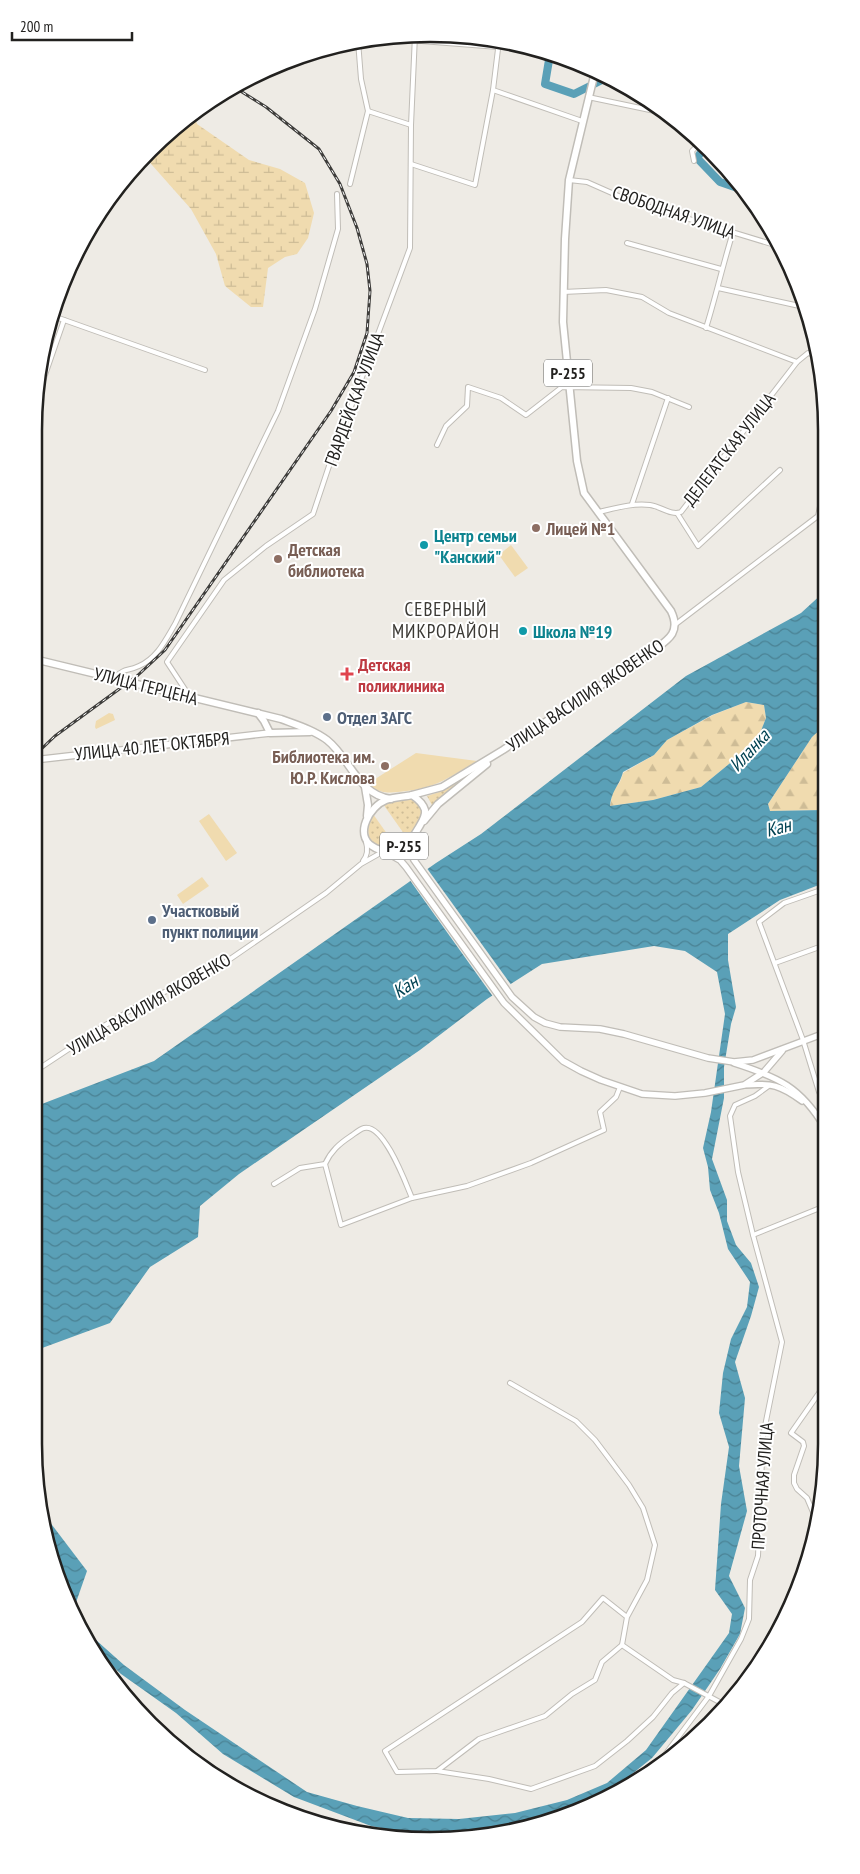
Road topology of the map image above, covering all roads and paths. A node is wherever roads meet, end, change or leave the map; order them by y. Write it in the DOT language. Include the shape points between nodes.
graph roads {
  1 [pos="414,43"];
  2 [pos="445,43"];
  3 [pos="468,44"];
  4 [pos="359,49"];
  5 [pos="498,49"];
  6 [pos="593,79"];
  7 [pos="493,90"];
  8 [pos="588,96"];
  9 [pos="646,109"];
  10 [pos="368,111"];
  11 [pos="582,121"];
  12 [pos="411,125"];
  13 [pos="695,148"];
  14 [pos="694,161"];
  15 [pos="411,164"];
  16 [pos="569,180"];
  17 [pos="350,184"];
  18 [pos="337,194"];
  19 [pos="733,232"];
  20 [pos="627,243"];
  21 [pos="770,243"];
  22 [pos="721,269"];
  23 [pos="718,288"];
  24 [pos="563,292"];
  25 [pos="797,305"];
  26 [pos="59,318"];
  27 [pos="64,320"];
  28 [pos="706,328"];
  29 [pos="810,353"];
  30 [pos="797,362"];
  31 [pos="48,366"];
  32 [pos="205,370"];
  33 [pos="569,386"];
  34 [pos="668,398"];
  35 [pos="689,407"];
  36 [pos="437,445"];
  37 [pos="780,470"];
  38 [pos="632,504"];
  39 [pos="599,512"];
  40 [pos="677,513"];
  41 [pos="818,516"];
  42 [pos="676,624"];
  43 [pos="42,661"];
  44 [pos="114,678"];
  45 [pos="190,696"];
  46 [pos="258,713"];
  47 [pos="270,733"];
  48 [pos="316,733"];
  49 [pos="503,750"];
  50 [pos="42,759"];
  51 [pos="365,787"];
  52 [pos="412,795"];
  53 [pos="391,799"];
  54 [pos="367,817"];
  55 [pos="419,828"];
  56 [pos="414,836"];
  57 [pos="365,838"];
  58 [pos="384,851"];
  59 [pos="361,864"];
  60 [pos="818,891"];
  61 [pos="818,948"];
  62 [pos="775,963"];
  63 [pos="818,1035"];
  64 [pos="803,1040"];
  65 [pos="782,1050"];
  66 [pos="734,1062"];
  67 [pos="42,1067"];
  68 [pos="764,1072"];
  69 [pos="772,1084"];
  70 [pos="744,1085"];
  71 [pos="620,1087"];
  72 [pos="818,1089"];
  73 [pos="814,1110"];
  74 [pos="818,1117"];
  75 [pos="325,1164"];
  76 [pos="274,1184"];
  77 [pos="412,1198"];
  78 [pos="818,1209"];
  79 [pos="753,1235"];
  80 [pos="510,1383"];
  81 [pos="818,1394"];
  82 [pos="812,1509"];
  83 [pos="627,1617"];
  84 [pos="622,1644"];
  85 [pos="684,1682"];
  86 [pos="709,1696"];
  87 [pos="719,1701"];
  88 [pos="669,1749"];
  89 [pos="437,1771"];
  1 -- 12 [label="street, ГВАРДЕЙСКАЯ УЛИЦА"];
  2 -- 3 [label="street"];
  4 -- 10 [label="street"];
  5 -- 7 [label="street"];
  6 -- 8 [label="main road, Р-255"];
  7 -- 11 [label="street"];
  7 -- 15 [label="street" via="475,185"];
  8 -- 9 [label="street"];
  8 -- 11 [label="main road, Р-255"];
  10 -- 12 [label="street"];
  10 -- 17 [label="street"];
  11 -- 16 [label="main road, Р-255"];
  12 -- 15 [label="street, ГВАРДЕЙСКАЯ УЛИЦА"];
  13 -- 14 [label="street" via="692,151"];
  15 -- 45 [label="street, ГВАРДЕЙСКАЯ УЛИЦА" via="410,248 314,514 266,546 224,580 167,662"];
  16 -- 19 [label="street, СВОБОДНАЯ УЛИЦА" via="587,182 630,201"];
  16 -- 24 [label="main road, Р-255"];
  18 -- 44 [label="street" via="338,229 278,411 175,624 157,654 138,666 123,670"];
  19 -- 21 [label="street, СВОБОДНАЯ УЛИЦА"];
  19 -- 22 [label="street"];
  20 -- 22 [label="street"];
  22 -- 23 [label="street"];
  23 -- 25 [label="street"];
  23 -- 28 [label="street"];
  24 -- 28 [label="street" via="606,290 642,297"];
  24 -- 33 [label="main road, Р-255"];
  26 -- 27 [label="street"];
  27 -- 31 [label="street"];
  27 -- 32 [label="street"];
  28 -- 30 [label="street"];
  29 -- 30 [label="street"];
  30 -- 40 [label="street, ДЕЛЕГАТСКАЯ УЛИЦА" via="681,512"];
  33 -- 34 [label="street" via="631,388"];
  33 -- 36 [label="street" via="562,386 526,414 501,398 468,387 467,406 446,426"];
  33 -- 39 [label="main road, Р-255" via="579,476 584,493"];
  34 -- 35 [label="street"];
  34 -- 38 [label="street"];
  37 -- 40 [label="street" via="698,546"];
  38 -- 39 [label="street, ДЕЛЕГАТСКАЯ УЛИЦА"];
  38 -- 40 [label="street, ДЕЛЕГАТСКАЯ УЛИЦА" via="656,506"];
  39 -- 42 [label="main road, Р-255" via="671,611"];
  41 -- 42 [label="street, УЛИЦА ВАСИЛИЯ ЯКОВЕНКО"];
  42 -- 49 [label="main road, УЛИЦА ВАСИЛИЯ ЯКОВЕНКО / Р-255" via="670,638 654,650"];
  43 -- 44 [label="main road, УЛИЦА ГЕРЦЕНА"];
  44 -- 45 [label="main road, УЛИЦА ГЕРЦЕНА"];
  45 -- 46 [label="main road, УЛИЦА ГЕРЦЕНА"];
  46 -- 47 [label="main road"];
  46 -- 48 [label="main road, УЛИЦА ГЕРЦЕНА"];
  47 -- 48 [label="main road"];
  47 -- 50 [label="main road, УЛИЦА 40 ЛЕТ ОКТЯБРЯ"];
  48 -- 51 [label="main road, УЛИЦА ГЕРЦЕНА" via="328,741"];
  49 -- 52 [label="main road, УЛИЦА ВАСИЛИЯ ЯКОВЕНКО / Р-255" via="442,787"];
  49 -- 55 [label="main road, Р-255" via="438,804"];
  51 -- 53 [label="main road"];
  51 -- 54 [label="main road"];
  52 -- 53 [label="main road, Р-255"];
  52 -- 55 [label="main road, Р-255" via="421,802 425,811"];
  53 -- 54 [label="main road, Р-255" via="378,804"];
  54 -- 57 [label="main road, Р-255"];
  55 -- 56 [label="main road, Р-255"];
  56 -- 58 [label="main road, Р-255" via="400,848"];
  56 -- 66 [label="main road, Р-255" via="410,854 512,997 534,1017 560,1028 600,1029"];
  57 -- 58 [label="main road, Р-255" via="372,847"];
  57 -- 59 [label="street" via="368,848"];
  58 -- 59 [label="street, УЛИЦА ВАСИЛИЯ ЯКОВЕНКО"];
  58 -- 71 [label="main road, Р-255" via="406,867 504,1003 563,1061"];
  59 -- 67 [label="street, УЛИЦА ВАСИЛИЯ ЯКОВЕНКО" via="326,893 220,966 156,996"];
  60 -- 62 [label="street" via="784,902 759,922"];
  61 -- 62 [label="street"];
  62 -- 64 [label="street"];
  63 -- 64 [label="main road, Р-255"];
  64 -- 65 [label="main road, Р-255"];
  64 -- 72 [label="street"];
  65 -- 66 [label="main road, Р-255" via="753,1060"];
  65 -- 68 [label="main road, Р-255"];
  66 -- 68 [label="street"];
  68 -- 70 [label="main road, Р-255"];
  68 -- 73 [label="street" via="792,1087"];
  69 -- 70 [label="street"];
  69 -- 73 [label="street" via="788,1090"];
  69 -- 79 [label="street, ПРОТОЧНАЯ УЛИЦА" via="735,1105 730,1116 738,1172"];
  70 -- 71 [label="main road, Р-255" via="675,1096 642,1094"];
  71 -- 77 [label="street" via="616,1097 600,1112 604,1130 531,1163 467,1186"];
  73 -- 74 [label="street"];
  75 -- 76 [label="street" via="300,1168"];
  75 -- 77 [label="street" via="341,1225"];
  75 -- 77 [label="street" via="331,1152 345,1140 365,1128 370,1129 389,1147"];
  78 -- 79 [label="street"];
  79 -- 86 [label="street, ПРОТОЧНАЯ УЛИЦА" via="782,1342 763,1436 758,1556 750,1580 749,1619 742,1639"];
  80 -- 83 [label="street" via="576,1422 600,1448 643,1508 655,1545 647,1580"];
  81 -- 82 [label="street" via="791,1433 804,1446 794,1483"];
  83 -- 84 [label="street"];
  83 -- 89 [label="street" via="603,1598 582,1622 385,1751 397,1772"];
  84 -- 85 [label="street" via="673,1680"];
  84 -- 89 [label="street" via="602,1662 595,1680 545,1716 479,1739"];
  85 -- 86 [label="street"];
  85 -- 89 [label="street" via="627,1741 595,1766 577,1773 531,1789"];
  86 -- 87 [label="street"];
  86 -- 88 [label="street, ПРОТОЧНАЯ УЛИЦА"];
}
